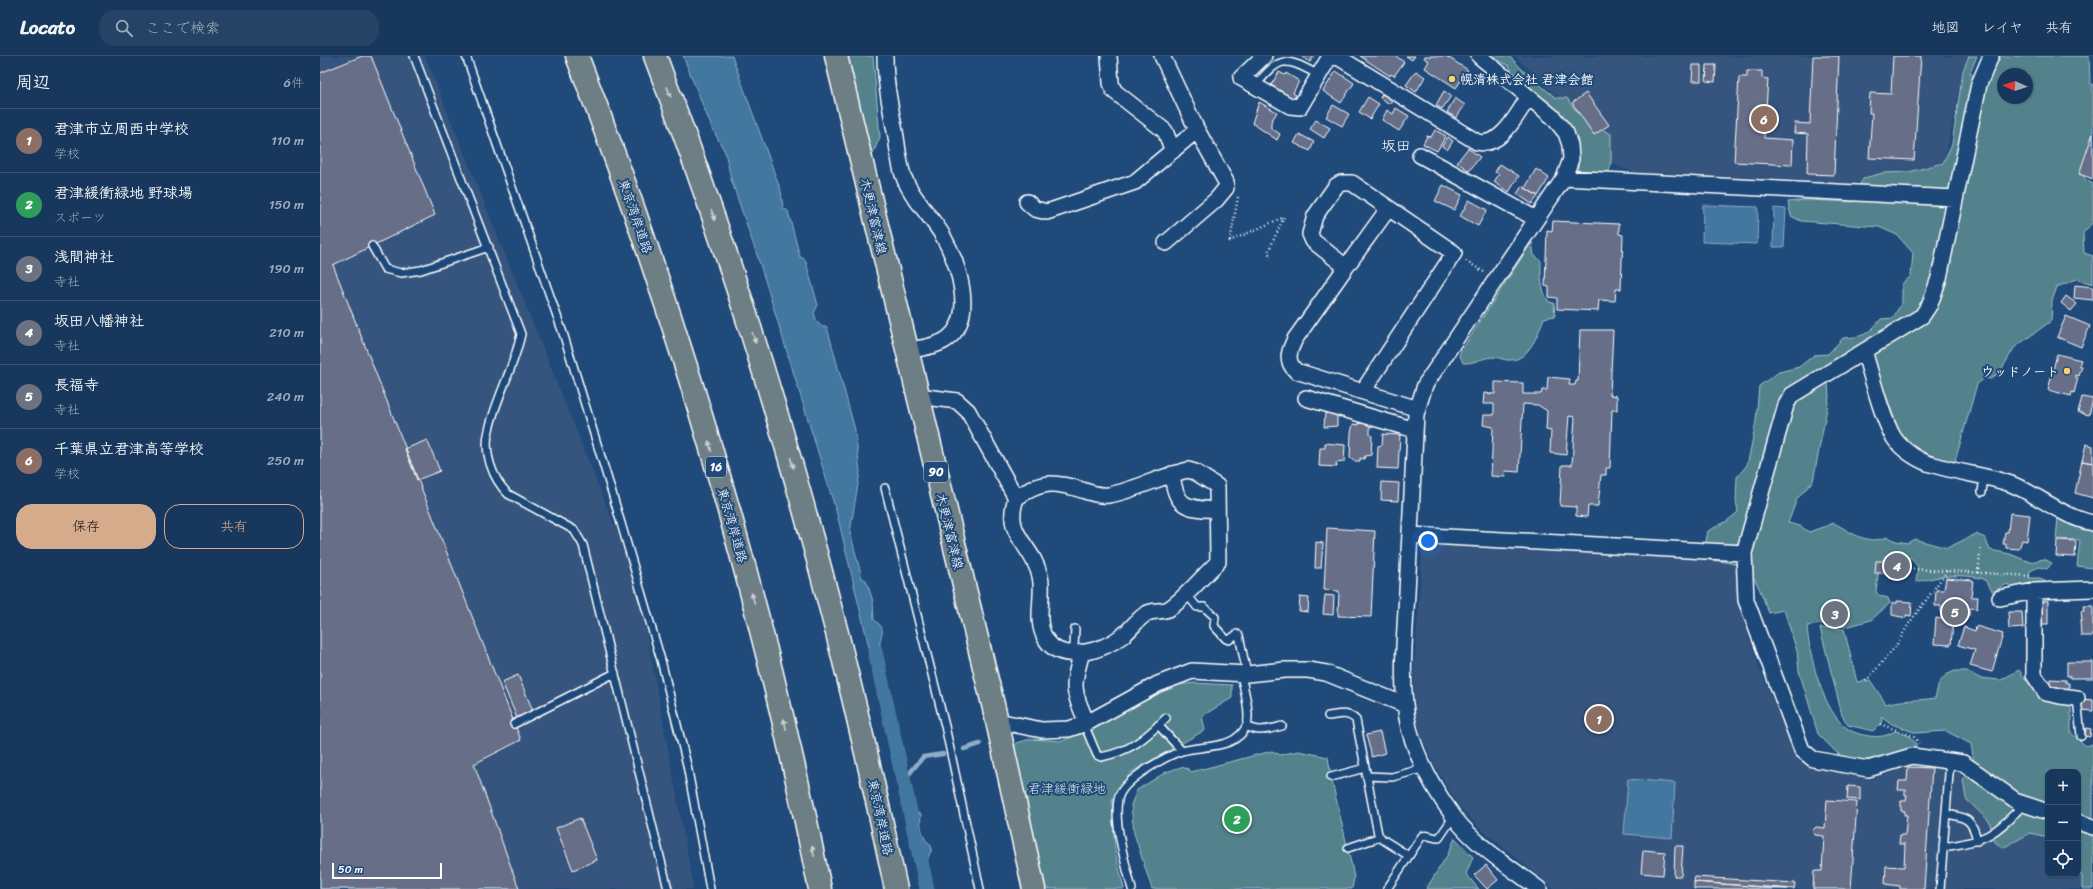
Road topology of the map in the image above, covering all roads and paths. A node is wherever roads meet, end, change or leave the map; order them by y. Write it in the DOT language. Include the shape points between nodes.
graph roads {
  1 [pos="414,56"];
  2 [pos="466,56"];
  3 [pos="577,56"];
  4 [pos="656,56"];
  5 [pos="836,56"];
  6 [pos="885,56"];
  7 [pos="1109,56"];
  8 [pos="1162,56"];
  9 [pos="1264,56"];
  10 [pos="1479,56"];
  11 [pos="1991,56"];
  12 [pos="1319,75"];
  13 [pos="1255,86"];
  14 [pos="1529,97"];
  15 [pos="1197,130"];
  16 [pos="1173,151"];
  17 [pos="1420,155"];
  18 [pos="1564,178"];
  19 [pos="1226,188"];
  20 [pos="1955,198"];
  21 [pos="1027,202"];
  22 [pos="1388,209"];
  23 [pos="1536,219"];
  24 [pos="1166,243"];
  25 [pos="372,246"];
  26 [pos="489,247"];
  27 [pos="1454,254"];
  28 [pos="1271,258"];
  29 [pos="1346,267"];
  30 [pos="1496,280"];
  31 [pos="906,351"];
  32 [pos="1864,351"];
  33 [pos="1363,391"];
  34 [pos="918,396"];
  35 [pos="1306,398"];
  36 [pos="1418,409"];
  37 [pos="1415,430"];
  38 [pos="1172,474"];
  39 [pos="885,488"];
  40 [pos="1016,498"];
  41 [pos="1217,510"];
  42 [pos="2093,523"];
  43 [pos="1410,535"];
  44 [pos="1981,544"];
  45 [pos="1744,553"];
  46 [pos="1913,569"];
  47 [pos="1947,571"];
  48 [pos="1978,573"];
  49 [pos="2033,576"];
  50 [pos="2093,589"];
  51 [pos="2034,591"];
  52 [pos="1185,593"];
  53 [pos="2000,598"];
  54 [pos="1075,629"];
  55 [pos="1079,652"];
  56 [pos="615,673"];
  57 [pos="1244,674"];
  58 [pos="1866,680"];
  59 [pos="2077,698"];
  60 [pos="1405,705"];
  61 [pos="1328,716"];
  62 [pos="1166,718"];
  63 [pos="997,721"];
  64 [pos="1085,723"];
  65 [pos="514,724"];
  66 [pos="1880,724"];
  67 [pos="1158,725"];
  68 [pos="1246,726"];
  69 [pos="1282,726"];
  70 [pos="2081,736"];
  71 [pos="1182,751"];
  72 [pos="1918,756"];
  73 [pos="1950,761"];
  74 [pos="1365,768"];
  75 [pos="1425,768"];
  76 [pos="1366,776"];
  77 [pos="1331,777"];
  78 [pos="2024,804"];
  79 [pos="2045,811"];
  80 [pos="1946,814"];
  81 [pos="1454,816"];
  82 [pos="1380,837"];
  83 [pos="1977,841"];
  84 [pos="1943,847"];
  85 [pos="1348,848"];
  86 [pos="1409,856"];
  87 [pos="668,889"];
  88 [pos="710,889"];
  89 [pos="820,889"];
  90 [pos="896,889"];
  91 [pos="980,889"];
  92 [pos="1034,889"];
  93 [pos="1132,889"];
  94 [pos="1387,889"];
  95 [pos="1539,889"];
  96 [pos="1940,889"];
  1 -- 26 [label="lane"];
  2 -- 88 [label="lane" via="564,336 613,496 661,660 687,765"];
  89 -- 3 [label="main road, 東京湾岸道路 / 16, one-way" via="788,737 733,524 703,421 649,254"];
  4 -- 90 [label="main road, 東京湾岸道路, one-way" via="695,162 783,428 855,701"];
  5 -- 31 [label="main road, 木更津富津線 / 90"];
  6 -- 31 [label="street" via="889,100 904,177 944,237 958,271 962,292 962,318 955,331 946,340 932,346"];
  7 -- 16 [label="street" via="1114,91 1165,131"];
  8 -- 15 [label="street"];
  9 -- 13 [label="street" via="1240,78"];
  10 -- 14 [label="street"];
  11 -- 20 [label="street" via="1979,84"];
  12 -- 13 [label="lane" via="1294,61 1285,59 1271,65"];
  12 -- 13 [label="street" via="1300,107 1290,106"];
  12 -- 14 [label="street" via="1329,58 1338,57 1484,144 1499,138"];
  14 -- 18 [label="street" via="1553,117 1566,133 1571,158"];
  15 -- 16 [label="street"];
  15 -- 19 [label="street" via="1223,174"];
  16 -- 21 [label="street" via="1135,182 1047,212"];
  17 -- 23 [label="street"];
  18 -- 20 [label="street"];
  18 -- 23 [label="street"];
  19 -- 24 [label="street" via="1216,200"];
  19 -- 28 [label="path" via="1239,192 1230,241 1284,217 1268,252"];
  20 -- 32 [label="street" via="1939,278 1930,304 1922,316"];
  22 -- 27 [label="street"];
  22 -- 29 [label="street"];
  22 -- 29 [label="street" via="1352,183 1341,183 1336,186 1315,216 1310,234 1313,241"];
  23 -- 30 [label="street"];
  25 -- 26 [label="lane" via="385,269 401,273 421,270"];
  26 -- 56 [label="lane" via="521,334 518,351 488,430 487,445 491,467 500,486 508,494 574,530 583,545"];
  27 -- 30 [label="path"];
  27 -- 33 [label="street"];
  29 -- 33 [label="street" via="1295,339 1288,358 1296,371"];
  30 -- 36 [label="street" via="1426,385"];
  31 -- 34 [label="main road, 木更津富津線 / 90"];
  32 -- 42 [label="street" via="1894,438 1905,450 1932,465 1983,484 2001,481 2021,488 2049,506"];
  32 -- 45 [label="street" via="1792,395 1786,405"];
  33 -- 36 [label="street"];
  34 -- 40 [label="street" via="957,401 968,411"];
  34 -- 63 [label="main road, 木更津富津線 / 90"];
  35 -- 37 [label="street"];
  36 -- 37 [label="street"];
  37 -- 43 [label="street"];
  38 -- 40 [label="street" via="1108,495 1089,493 1065,484 1050,483 1032,488"];
  38 -- 41 [label="street" via="1174,488 1183,505 1193,509"];
  38 -- 41 [label="street" via="1188,470 1213,482 1217,486"];
  39 -- 91 [label="lane" via="945,726"];
  40 -- 55 [label="street" via="1012,515 1013,526 1038,569 1041,580 1040,618 1043,633 1054,649"];
  41 -- 52 [label="street" via="1218,562"];
  43 -- 45 [label="street"];
  43 -- 60 [label="street" via="1404,642"];
  44 -- 48 [label="path"];
  45 -- 72 [label="street" via="1746,600 1802,750 1813,759 1868,769"];
  46 -- 47 [label="path"];
  47 -- 48 [label="path"];
  47 -- 58 [label="path" via="1896,646"];
  48 -- 49 [label="path"];
  50 -- 51 [label="street"];
  51 -- 53 [label="street"];
  51 -- 59 [label="street" via="2036,681 2046,693"];
  52 -- 55 [label="street" via="1166,610 1145,614 1122,637 1090,652"];
  52 -- 57 [label="lane" via="1197,607 1204,607 1215,617 1214,626 1226,639 1229,640 1237,634 1239,636"];
  54 -- 55 [label="lane" via="1074,646"];
  55 -- 64 [label="street" via="1073,684"];
  56 -- 65 [label="lane"];
  56 -- 87 [label="lane"];
  57 -- 60 [label="street" via="1285,670 1326,673"];
  57 -- 64 [label="street" via="1192,671 1158,684"];
  57 -- 68 [label="lane" via="1248,719"];
  59 -- 70 [label="lane"];
  60 -- 75 [label="street" via="1409,728"];
  61 -- 74 [label="lane" via="1344,714 1356,720"];
  62 -- 67 [label="lane"];
  63 -- 64 [label="street" via="1042,730 1069,729"];
  63 -- 92 [label="main road, 木更津富津線 / 90"];
  64 -- 67 [label="lane" via="1098,757 1130,749"];
  66 -- 72 [label="path" via="1913,736 1919,742"];
  67 -- 71 [label="lane"];
  68 -- 69 [label="lane" via="1262,731"];
  68 -- 71 [label="lane" via="1233,739 1221,745"];
  71 -- 93 [label="lane" via="1137,776 1123,789 1119,797 1121,842"];
  72 -- 73 [label="street"];
  73 -- 78 [label="street" via="1963,763"];
  73 -- 80 [label="lane"];
  74 -- 76 [label="lane"];
  74 -- 77 [label="lane"];
  75 -- 76 [label="lane" via="1392,777"];
  75 -- 81 [label="street"];
  76 -- 82 [label="lane"];
  78 -- 79 [label="street"];
  78 -- 83 [label="lane" via="2005,825"];
  80 -- 83 [label="lane" via="1971,822"];
  80 -- 84 [label="lane"];
  81 -- 86 [label="lane" via="1439,838 1422,836"];
  81 -- 95 [label="street" via="1465,830 1492,854"];
  82 -- 85 [label="lane"];
  82 -- 86 [label="lane"];
  83 -- 84 [label="lane"];
  84 -- 96 [label="lane"];
  86 -- 94 [label="lane"];
}
